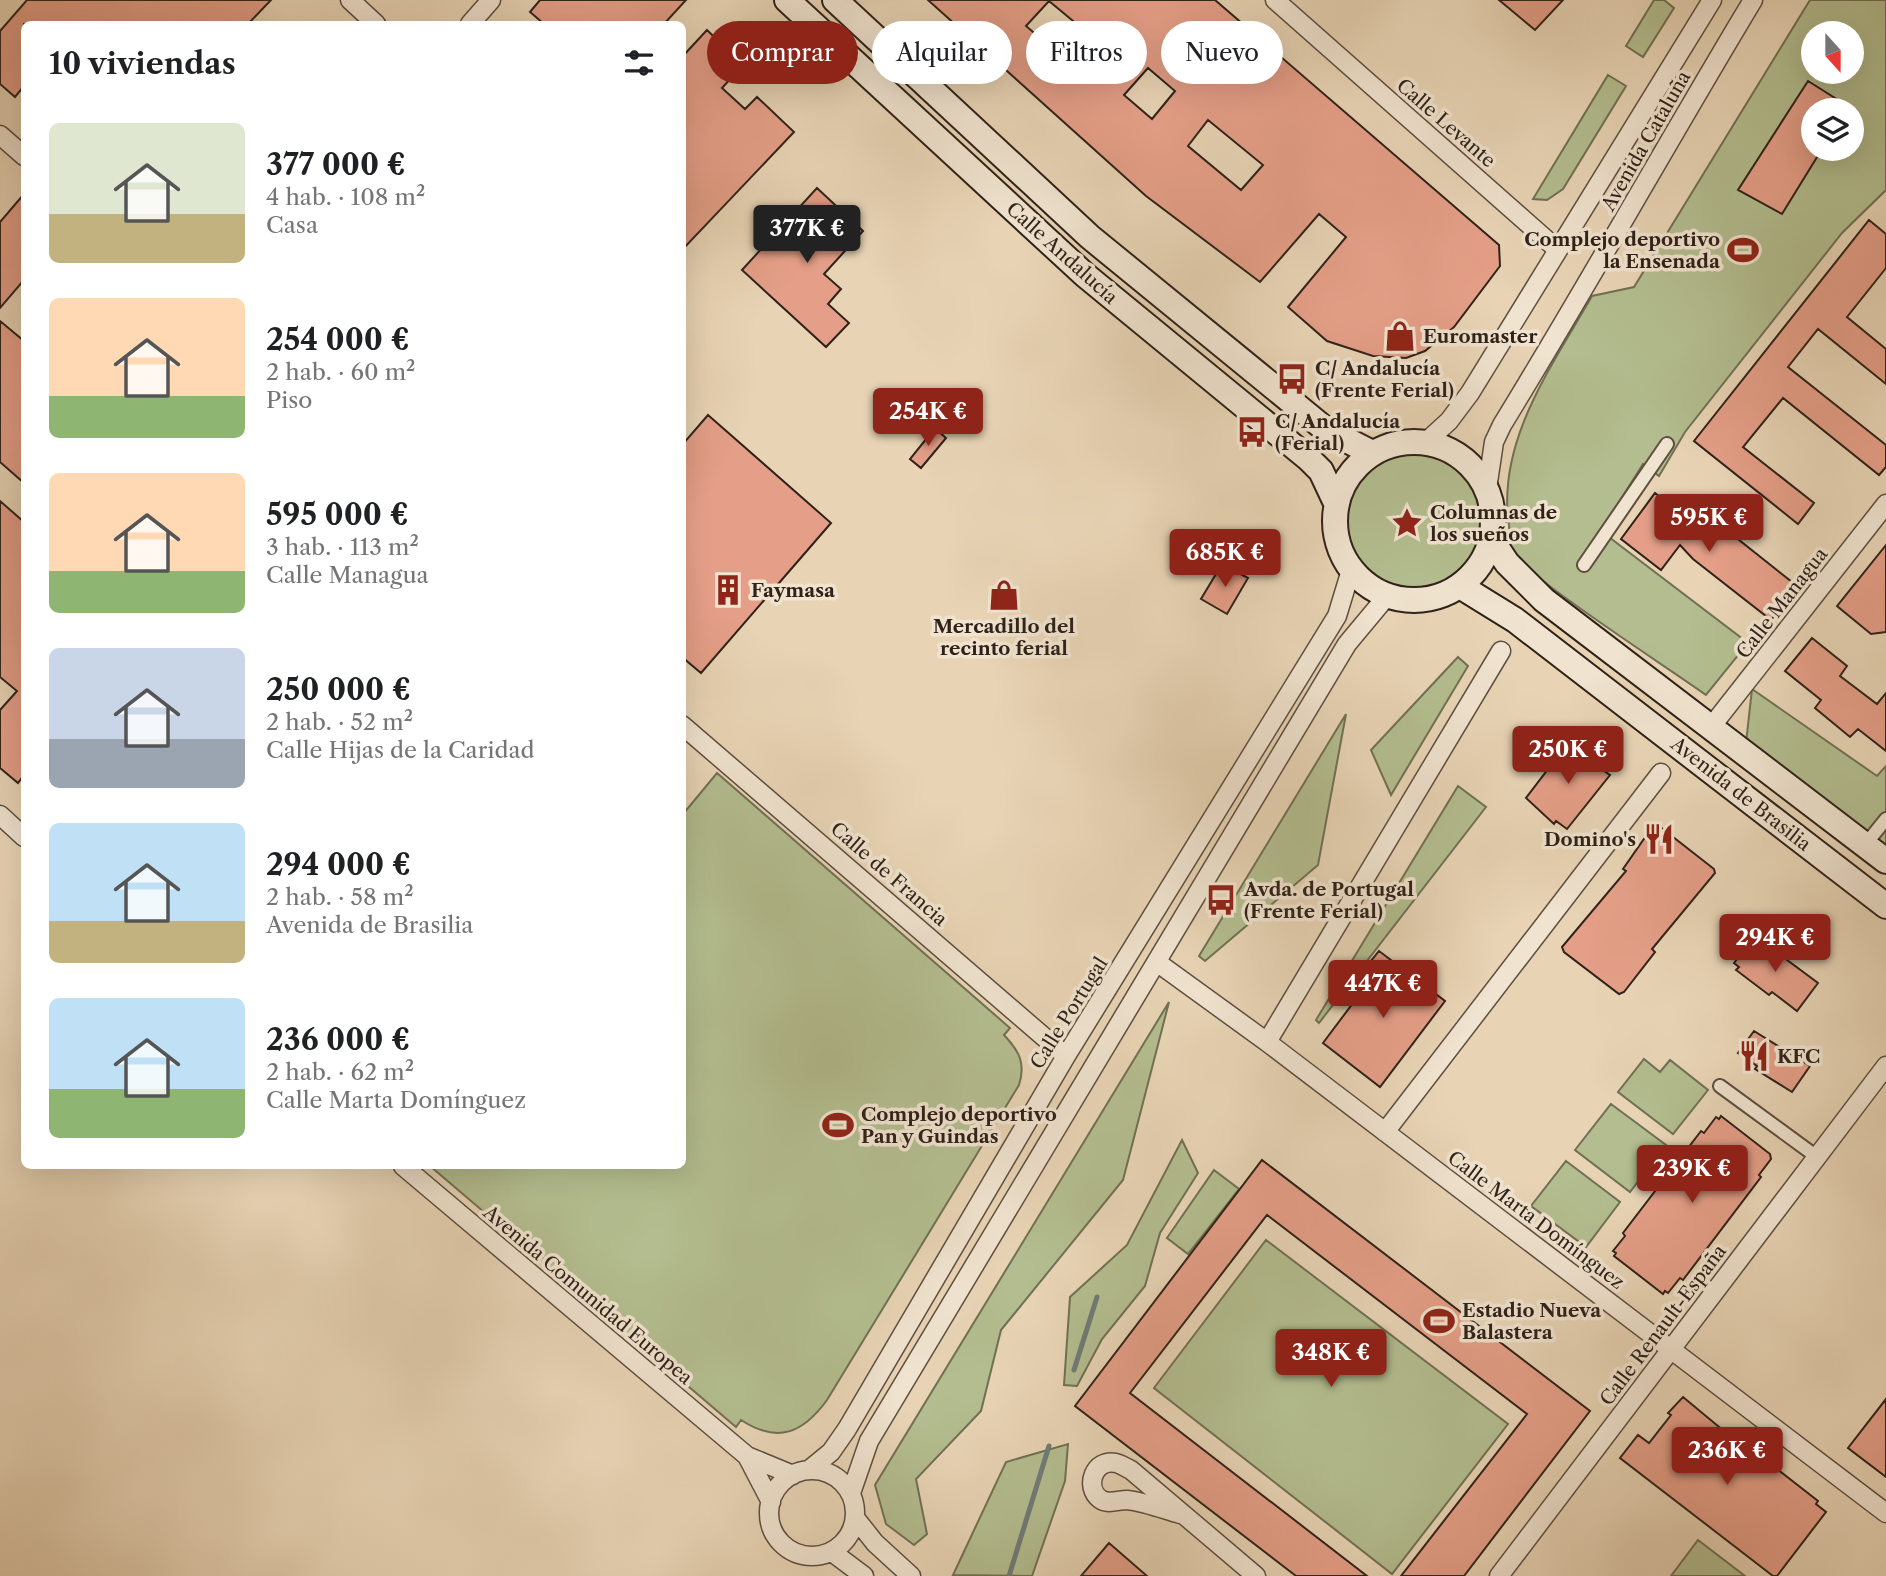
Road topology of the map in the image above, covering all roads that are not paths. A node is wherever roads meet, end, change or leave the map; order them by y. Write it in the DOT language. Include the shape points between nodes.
graph roads {
  1 [pos="350,0"];
  2 [pos="491,0"];
  3 [pos="787,0"];
  4 [pos="835,0"];
  5 [pos="1275,0"];
  6 [pos="1712,0"];
  7 [pos="1753,0"];
  8 [pos="373,21"];
  9 [pos="473,21"];
  10 [pos="0,135"];
  11 [pos="21,153"];
  12 [pos="1558,250"];
  13 [pos="1426,442"];
  14 [pos="1667,444"];
  15 [pos="1372,453"];
  16 [pos="1487,489"];
  17 [pos="1336,503"];
  18 [pos="1886,504"];
  19 [pos="1492,539"];
  20 [pos="1584,565"];
  21 [pos="1350,570"];
  22 [pos="1460,586"];
  23 [pos="1387,596"];
  24 [pos="1501,651"];
  25 [pos="1711,727"];
  26 [pos="686,728"];
  27 [pos="1661,773"];
  28 [pos="0,815"];
  29 [pos="1886,819"];
  30 [pos="21,834"];
  31 [pos="1865,845"];
  32 [pos="1886,861"];
  33 [pos="1886,906"];
  34 [pos="1158,963"];
  35 [pos="1267,1042"];
  36 [pos="1066,1056"];
  37 [pos="1886,1066"];
  38 [pos="1720,1086"];
  39 [pos="1385,1132"];
  40 [pos="1817,1157"];
  41 [pos="406,1169"];
  42 [pos="1671,1350"];
  43 [pos="747,1455"];
  44 [pos="801,1472"];
  45 [pos="851,1493"];
  46 [pos="771,1502"];
  47 [pos="1886,1513"];
  48 [pos="1180,1514"];
  49 [pos="856,1519"];
  50 [pos="832,1552"];
  51 [pos="864,1576"];
  52 [pos="911,1576"];
  53 [pos="1256,1576"];
  54 [pos="1499,1576"];
  1 -- 8 [label="street"];
  2 -- 9 [label="street"];
  3 -- 17 [label="main road, Calle Andalucía" via="1085,275 1309,459 1321,471"];
  4 -- 15 [label="main road, Calle Andalucía" via="1090,237 1325,429"];
  5 -- 12 [label="street, Calle Levante"];
  6 -- 12 [label="street, Avenida Cataluña"];
  7 -- 16 [label="street, Avenida Cataluña" via="1502,425 1494,442"];
  10 -- 11 [label="street"];
  12 -- 13 [label="street, Avenida Cataluña" via="1470,393"];
  13 -- 15 [label="main road"];
  13 -- 16 [label="main road" via="1458,454"];
  14 -- 20 [label="street"];
  15 -- 17 [label="main road" via="1350,474"];
  16 -- 19 [label="main road"];
  17 -- 21 [label="main road" via="1335,532"];
  18 -- 25 [label="street, Calle Managua"];
  19 -- 22 [label="main road" via="1477,569"];
  19 -- 25 [label="main road, Avenida de Brasilia" via="1507,563 1544,600"];
  21 -- 23 [label="main road"];
  21 -- 36 [label="street, Calle Portugal" via="1337,617"];
  22 -- 23 [label="main road" via="1433,598 1407,601"];
  22 -- 33 [label="main road, Avenida de Brasilia" via="1524,626"];
  23 -- 34 [label="street" via="1347,644"];
  24 -- 35 [label="street"];
  25 -- 31 [label="main road, Avenida de Brasilia"];
  26 -- 36 [label="street, Calle de Francia"];
  27 -- 39 [label="street"];
  28 -- 30 [label="street"];
  29 -- 31 [label="street"];
  31 -- 32 [label="main road, Avenida de Brasilia"];
  34 -- 35 [label="street, Calle Marta Domínguez"];
  34 -- 45 [label="street" via="869,1441"];
  35 -- 39 [label="street, Calle Marta Domínguez"];
  36 -- 44 [label="street, Calle Portugal" via="847,1429 831,1452"];
  37 -- 40 [label="street, Calle Renault-España"];
  38 -- 40 [label="street"];
  39 -- 42 [label="street, Calle Marta Domínguez"];
  40 -- 42 [label="street, Calle Renault-España"];
  41 -- 43 [label="street, Avenida Comunidad Europea"];
  42 -- 47 [label="street, Calle Marta Domínguez"];
  42 -- 54 [label="street, Calle Renault-España"];
  43 -- 44 [label="street, Avenida Comunidad Europea"];
  43 -- 46 [label="street, Avenida Comunidad Europea"];
  44 -- 45 [label="street" via="834,1475"];
  44 -- 46 [label="street" via="783,1481"];
  45 -- 49 [label="street"];
  46 -- 50 [label="street" via="771,1527 786,1548 808,1557"];
  48 -- 48 [label="street" via="1131,1470 1116,1463 1098,1467 1094,1474 1092,1485 1099,1499 1139,1501"];
  48 -- 53 [label="street"];
  49 -- 50 [label="street" via="847,1539"];
  49 -- 52 [label="street"];
  50 -- 51 [label="street"];
}
